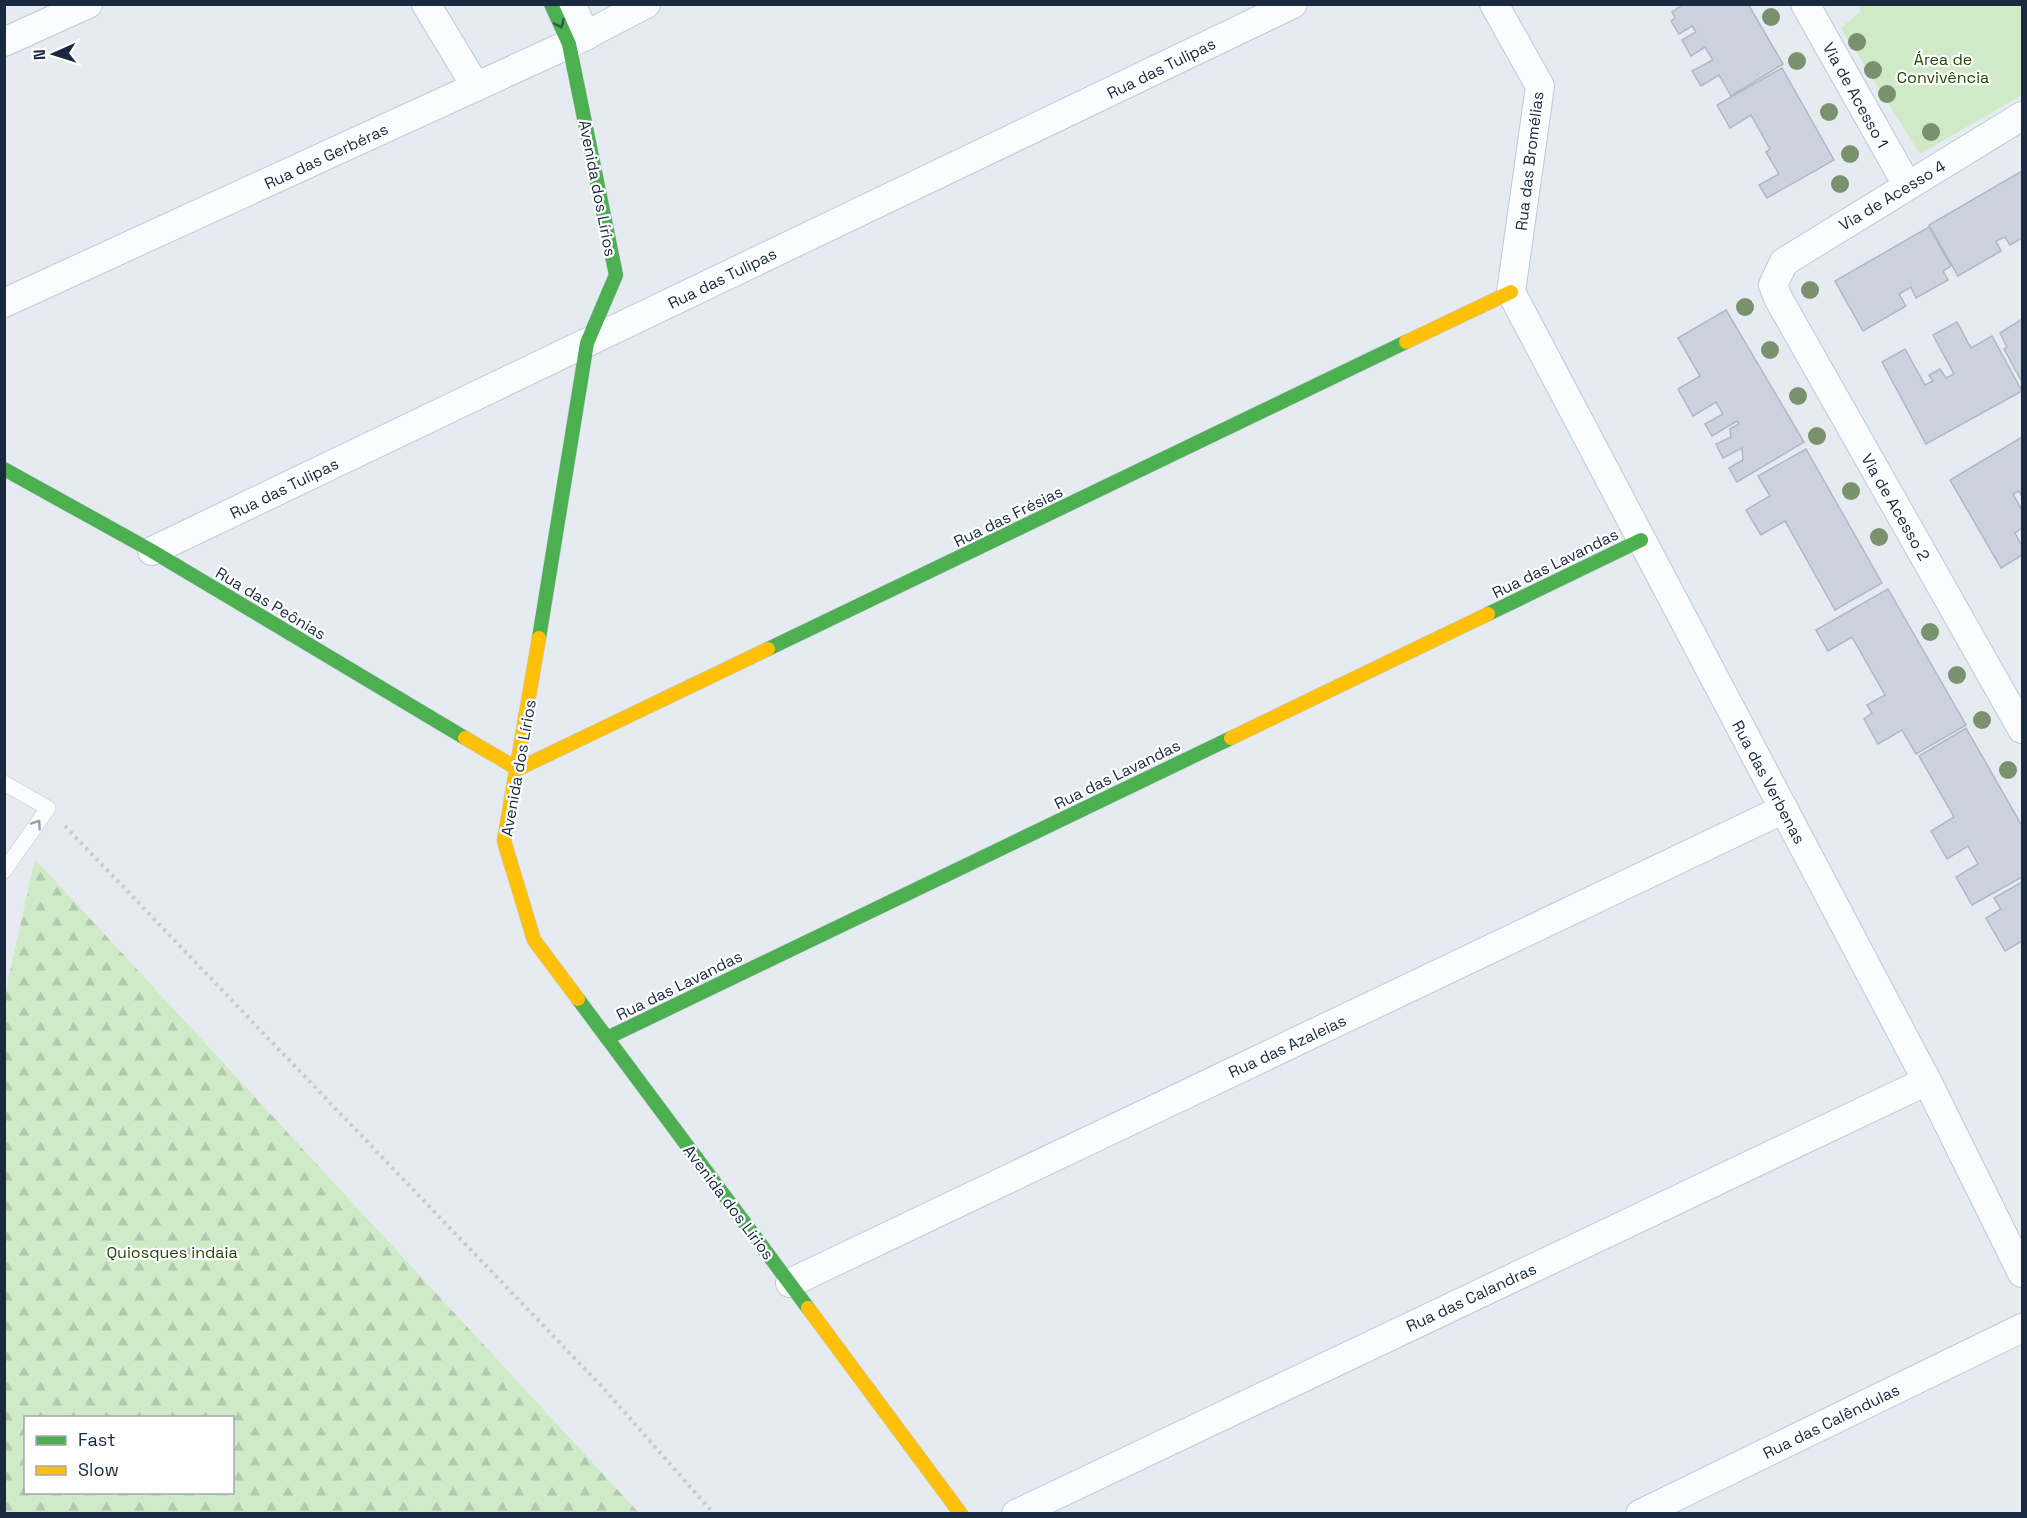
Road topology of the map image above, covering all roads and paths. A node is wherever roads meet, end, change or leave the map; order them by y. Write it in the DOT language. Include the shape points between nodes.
graph roads {
  1 [pos="88,4"];
  2 [pos="426,4"];
  3 [pos="551,4"];
  4 [pos="571,4"];
  5 [pos="646,4"];
  6 [pos="1293,4"];
  7 [pos="1494,4"];
  8 [pos="1805,4"];
  9 [pos="578,40"];
  10 [pos="4,42"];
  11 [pos="476,87"];
  12 [pos="2022,116"];
  13 [pos="1907,185"];
  14 [pos="1773,285"];
  15 [pos="1511,292"];
  16 [pos="4,303"];
  17 [pos="587,342"];
  18 [pos="4,468"];
  19 [pos="1641,540"];
  20 [pos="152,551"];
  21 [pos="2022,729"];
  22 [pos="518,770"];
  23 [pos="4,783"];
  24 [pos="48,808"];
  25 [pos="1784,809"];
  26 [pos="4,871"];
  27 [pos="607,1038"];
  28 [pos="1927,1081"];
  29 [pos="2022,1273"];
  30 [pos="790,1283"];
  31 [pos="2022,1328"];
  32 [pos="714,1514"];
  33 [pos="961,1514"];
  34 [pos="1016,1514"];
  35 [pos="1640,1514"];
  1 -- 10 [label="street"];
  2 -- 11 [label="street"];
  3 -- 9 [label="street, Avenida dos Lírios, one-way"];
  4 -- 9 [label="street, Avenida dos Lírios"];
  5 -- 9 [label="street, Rua das Gerbéras"];
  6 -- 17 [label="street, Rua das Tulipas"];
  7 -- 15 [label="street, Rua das Bromélias" via="1540,86"];
  8 -- 13 [label="street, Via de Acesso 1"];
  9 -- 11 [label="street, Rua das Gerbéras"];
  9 -- 17 [label="street, Avenida dos Lírios" via="616,274"];
  11 -- 16 [label="street, Rua das Gerbéras"];
  12 -- 13 [label="street, Via de Acesso 4"];
  13 -- 14 [label="street, Via de Acesso 4" via="1784,262"];
  14 -- 21 [label="street, Via de Acesso 2"];
  15 -- 19 [label="street, Rua das Verbenas"];
  15 -- 22 [label="street, Rua das Frésias"];
  17 -- 20 [label="street, Rua das Tulipas"];
  17 -- 22 [label="street, Avenida dos Lírios"];
  18 -- 20 [label="street, Rua das Peônias"];
  19 -- 25 [label="street, Rua das Verbenas"];
  19 -- 27 [label="street, Rua das Lavandas"];
  20 -- 22 [label="street, Rua das Peônias"];
  22 -- 27 [label="street, Avenida dos Lírios" via="504,841 534,940"];
  23 -- 24 [label="lane"];
  26 -- 24 [label="lane, one-way"];
  24 -- 32 [label="path" via="605,1390"];
  25 -- 28 [label="street, Rua das Verbenas"];
  25 -- 30 [label="street, Rua das Azaleias"];
  27 -- 30 [label="street, Avenida dos Lírios"];
  28 -- 29 [label="street, Rua das Verbenas"];
  28 -- 34 [label="street, Rua das Calandras"];
  30 -- 33 [label="street, Avenida dos Lírios"];
  31 -- 35 [label="street, Rua das Calêndulas"];
}
